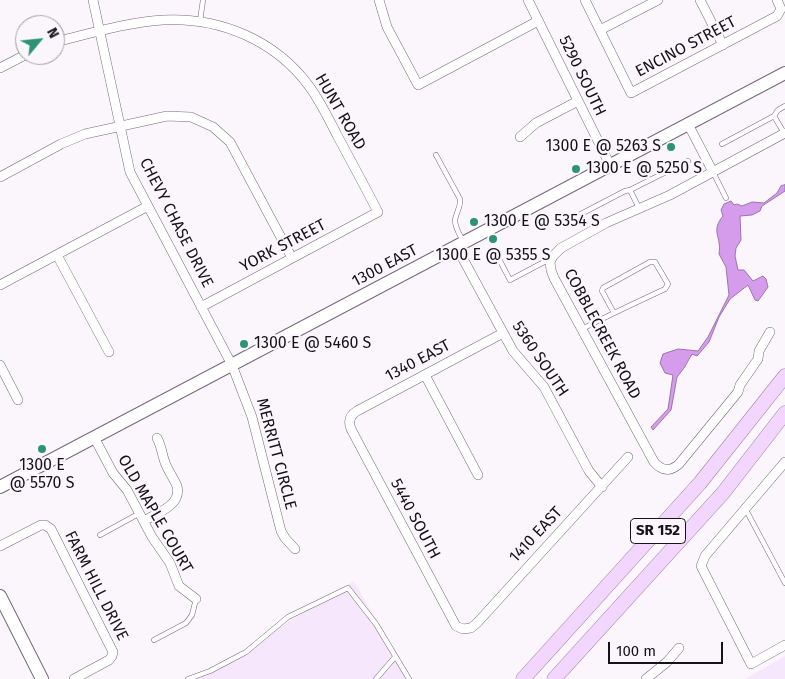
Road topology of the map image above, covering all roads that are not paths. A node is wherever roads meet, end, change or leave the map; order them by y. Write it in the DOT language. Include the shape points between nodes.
graph roads {
  1 [pos="93,0"];
  2 [pos="203,0"];
  3 [pos="379,0"];
  4 [pos="528,0"];
  5 [pos="585,0"];
  6 [pos="658,0"];
  7 [pos="700,0"];
  8 [pos="777,0"];
  9 [pos="200,21"];
  10 [pos="538,21"];
  11 [pos="600,30"];
  12 [pos="99,32"];
  13 [pos="65,40"];
  14 [pos="723,45"];
  15 [pos="15,60"];
  16 [pos="0,68"];
  17 [pos="785,73"];
  18 [pos="578,101"];
  19 [pos="785,106"];
  20 [pos="774,116"];
  21 [pos="688,124"];
  22 [pos="120,126"];
  23 [pos="785,133"];
  24 [pos="520,137"];
  25 [pos="722,144"];
  26 [pos="436,155"];
  27 [pos="688,161"];
  28 [pos="610,165"];
  29 [pos="713,172"];
  30 [pos="0,177"];
  31 [pos="630,190"];
  32 [pos="726,198"];
  33 [pos="148,206"];
  34 [pos="640,208"];
  35 [pos="378,212"];
  36 [pos="577,216"];
  37 [pos="460,244"];
  38 [pos="57,255"];
  39 [pos="498,257"];
  40 [pos="292,258"];
  41 [pos="550,262"];
  42 [pos="0,285"];
  43 [pos="201,307"];
  44 [pos="614,313"];
  45 [pos="582,329"];
  46 [pos="770,332"];
  47 [pos="503,333"];
  48 [pos="108,352"];
  49 [pos="0,365"];
  50 [pos="232,365"];
  51 [pos="424,375"];
  52 [pos="785,376"];
  53 [pos="18,400"];
  54 [pos="785,413"];
  55 [pos="350,418"];
  56 [pos="94,437"];
  57 [pos="157,438"];
  58 [pos="628,457"];
  59 [pos="785,462"];
  60 [pos="478,475"];
  61 [pos="602,486"];
  62 [pos="0,487"];
  63 [pos="746,510"];
  64 [pos="142,517"];
  65 [pos="100,535"];
  66 [pos="0,546"];
  67 [pos="295,549"];
  68 [pos="785,582"];
  69 [pos="0,596"];
  70 [pos="196,599"];
  71 [pos="463,629"];
  72 [pos="154,640"];
  73 [pos="785,645"];
  74 [pos="680,648"];
  75 [pos="395,657"];
  76 [pos="210,671"];
  77 [pos="42,679"];
  78 [pos="74,679"];
  79 [pos="188,679"];
  80 [pos="203,679"];
  81 [pos="376,679"];
  82 [pos="409,679"];
  83 [pos="523,679"];
  84 [pos="554,679"];
  85 [pos="646,679"];
  1 -- 12 [label="street, CHEVY CHASE DRIVE"];
  2 -- 9 [label="lane"];
  3 -- 10 [label="street" via="388,27 418,85"];
  4 -- 10 [label="street, 5290 SOUTH"];
  5 -- 11 [label="street"];
  6 -- 11 [label="street"];
  7 -- 14 [label="street"];
  8 -- 14 [label="street, ENCINO STREET" via="781,12"];
  9 -- 12 [label="street, HUNT ROAD" via="161,20"];
  9 -- 35 [label="street, HUNT ROAD" via="227,27 252,38 293,68 322,107"];
  10 -- 18 [label="street, 5290 SOUTH"];
  11 -- 14 [label="street, ENCINO STREET" via="631,93"];
  12 -- 13 [label="street, HUNT ROAD"];
  12 -- 22 [label="street, CHEVY CHASE DRIVE"];
  15 -- 16 [label="street"];
  17 -- 21 [label="main road, 1300 EAST"];
  18 -- 24 [label="street" via="536,123"];
  18 -- 28 [label="street, 5290 SOUTH"];
  19 -- 20 [label="lane"];
  20 -- 23 [label="lane"];
  20 -- 25 [label="lane"];
  21 -- 28 [label="main road, 1300 EAST"];
  21 -- 29 [label="street"];
  22 -- 30 [label="street" via="73,139"];
  22 -- 33 [label="street, CHEVY CHASE DRIVE" via="130,172"];
  22 -- 40 [label="street" via="175,116 198,120 219,131 234,149"];
  23 -- 29 [label="street, COBBLECREEK ROAD"];
  26 -- 37 [label="lane" via="460,199 455,220"];
  27 -- 31 [label="lane"];
  28 -- 37 [label="main road, 1300 EAST"];
  29 -- 32 [label="lane"];
  29 -- 34 [label="street, COBBLECREEK ROAD"];
  31 -- 34 [label="lane"];
  31 -- 36 [label="lane"];
  33 -- 38 [label="street"];
  33 -- 43 [label="street, CHEVY CHASE DRIVE"];
  34 -- 41 [label="street, COBBLECREEK ROAD" via="562,248"];
  35 -- 40 [label="street, YORK STREET"];
  37 -- 47 [label="street, 5360 SOUTH"];
  37 -- 50 [label="main road, 1300 EAST"];
  38 -- 42 [label="street"];
  38 -- 48 [label="street"];
  39 -- 41 [label="lane" via="510,280"];
  40 -- 43 [label="street, YORK STREET"];
  41 -- 45 [label="street, COBBLECREEK ROAD" via="552,273"];
  43 -- 50 [label="street, CHEVY CHASE DRIVE"];
  44 -- 44 [label="lane" via="665,289 668,284 655,262 603,288"];
  44 -- 45 [label="lane"];
  45 -- 46 [label="street, COBBLECREEK ROAD" via="654,462 666,470 679,464 738,392"];
  47 -- 51 [label="street, 1340 EAST"];
  47 -- 61 [label="street, 5360 SOUTH" via="518,359 544,387 589,472"];
  49 -- 53 [label="street"];
  50 -- 56 [label="main road, 1300 EAST"];
  50 -- 67 [label="street, MERRITT CIRCLE" via="252,417 281,530"];
  51 -- 55 [label="street, 1340 EAST" via="357,411"];
  51 -- 60 [label="street"];
  52 -- 83 [label="main road, SR 152" via="700,483"];
  54 -- 84 [label="main road, SR 152" via="716,500"];
  55 -- 71 [label="street, 5440 SOUTH" via="350,428 447,611 456,626"];
  56 -- 62 [label="main road, 1300 EAST"];
  56 -- 64 [label="street, OLD MAPLE COURT" via="113,474 127,490"];
  57 -- 64 [label="street" via="178,493 169,506"];
  58 -- 61 [label="street, 1410 EAST"];
  59 -- 63 [label="street"];
  61 -- 71 [label="street, 1410 EAST" via="477,623"];
  63 -- 68 [label="lane"];
  63 -- 73 [label="street" via="703,559 702,570 751,664"];
  64 -- 65 [label="lane"];
  64 -- 70 [label="street, OLD MAPLE COURT" via="170,563 179,586"];
  66 -- 78 [label="street, FARM HILL DRIVE" via="41,525 49,527 113,654"];
  69 -- 77 [label="main road"];
  70 -- 72 [label="lane" via="186,623"];
  74 -- 85 [label="street"];
  75 -- 76 [label="lane" via="376,624 348,588 288,617 246,652"];
  75 -- 81 [label="lane"];
  75 -- 82 [label="lane"];
  76 -- 79 [label="lane"];
  76 -- 80 [label="lane"];
}
